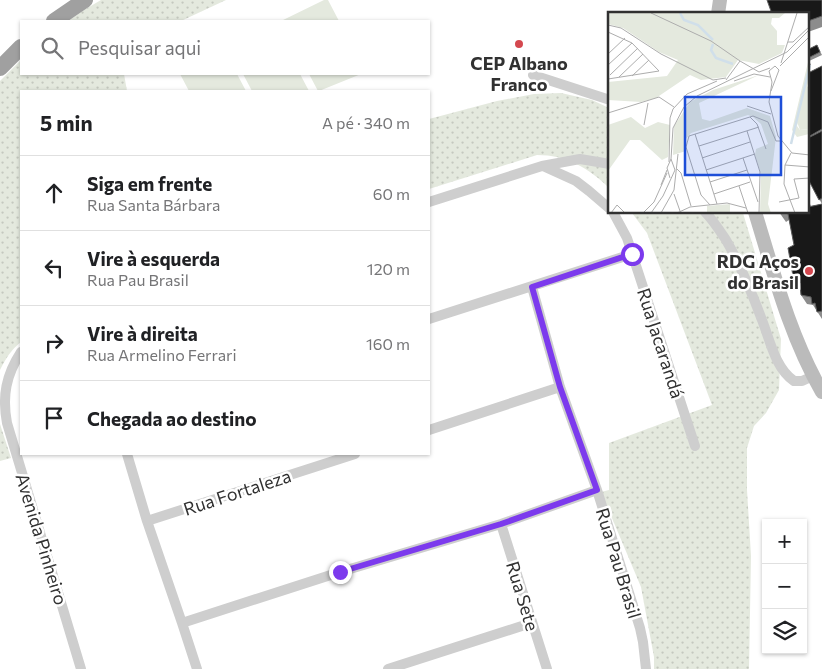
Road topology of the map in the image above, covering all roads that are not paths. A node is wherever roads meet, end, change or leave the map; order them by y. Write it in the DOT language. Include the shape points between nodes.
graph roads {
  1 [pos="85,0"];
  2 [pos="55,20"];
  3 [pos="20,48"];
  4 [pos="0,68"];
  5 [pos="533,75"];
  6 [pos="608,99"];
  7 [pos="608,164"];
  8 [pos="542,166"];
  9 [pos="430,202"];
  10 [pos="608,206"];
  11 [pos="614,214"];
  12 [pos="707,214"];
  13 [pos="757,214"];
  14 [pos="632,254"];
  15 [pos="532,287"];
  16 [pos="430,319"];
  17 [pos="20,354"];
  18 [pos="813,376"];
  19 [pos="560,387"];
  20 [pos="822,392"];
  21 [pos="430,430"];
  22 [pos="695,446"];
  23 [pos="127,455"];
  24 [pos="352,455"];
  25 [pos="597,490"];
  26 [pos="147,522"];
  27 [pos="501,524"];
  28 [pos="531,622"];
  29 [pos="182,623"];
  30 [pos="81,669"];
  31 [pos="197,669"];
  32 [pos="388,669"];
  33 [pos="547,669"];
  34 [pos="646,669"];
  1 -- 2 [label="highway"];
  3 -- 4 [label="highway"];
  5 -- 6 [label="street"];
  7 -- 8 [label="street" via="580,159"];
  8 -- 9 [label="street"];
  8 -- 10 [label="street" via="576,181"];
  11 -- 14 [label="street, Rua Jacarandá"];
  12 -- 18 [label="street" via="736,257 784,372 794,381"];
  13 -- 18 [label="main road" via="794,335"];
  14 -- 15 [label="street"];
  14 -- 22 [label="street, Rua Jacarandá"];
  15 -- 16 [label="street"];
  15 -- 19 [label="street, Rua Pau Brasil"];
  17 -- 30 [label="street, Avenida Pinheiro" via="5,390 6,423"];
  18 -- 20 [label="main road"];
  19 -- 21 [label="street"];
  19 -- 25 [label="street, Rua Pau Brasil"];
  23 -- 26 [label="street"];
  24 -- 26 [label="street, Rua Fortaleza"];
  25 -- 27 [label="street"];
  25 -- 34 [label="street, Rua Pau Brasil" via="640,628"];
  26 -- 29 [label="street"];
  27 -- 28 [label="street, Rua Sete"];
  27 -- 29 [label="street"];
  28 -- 32 [label="street"];
  28 -- 33 [label="street, Rua Sete"];
  29 -- 31 [label="street"];
}
